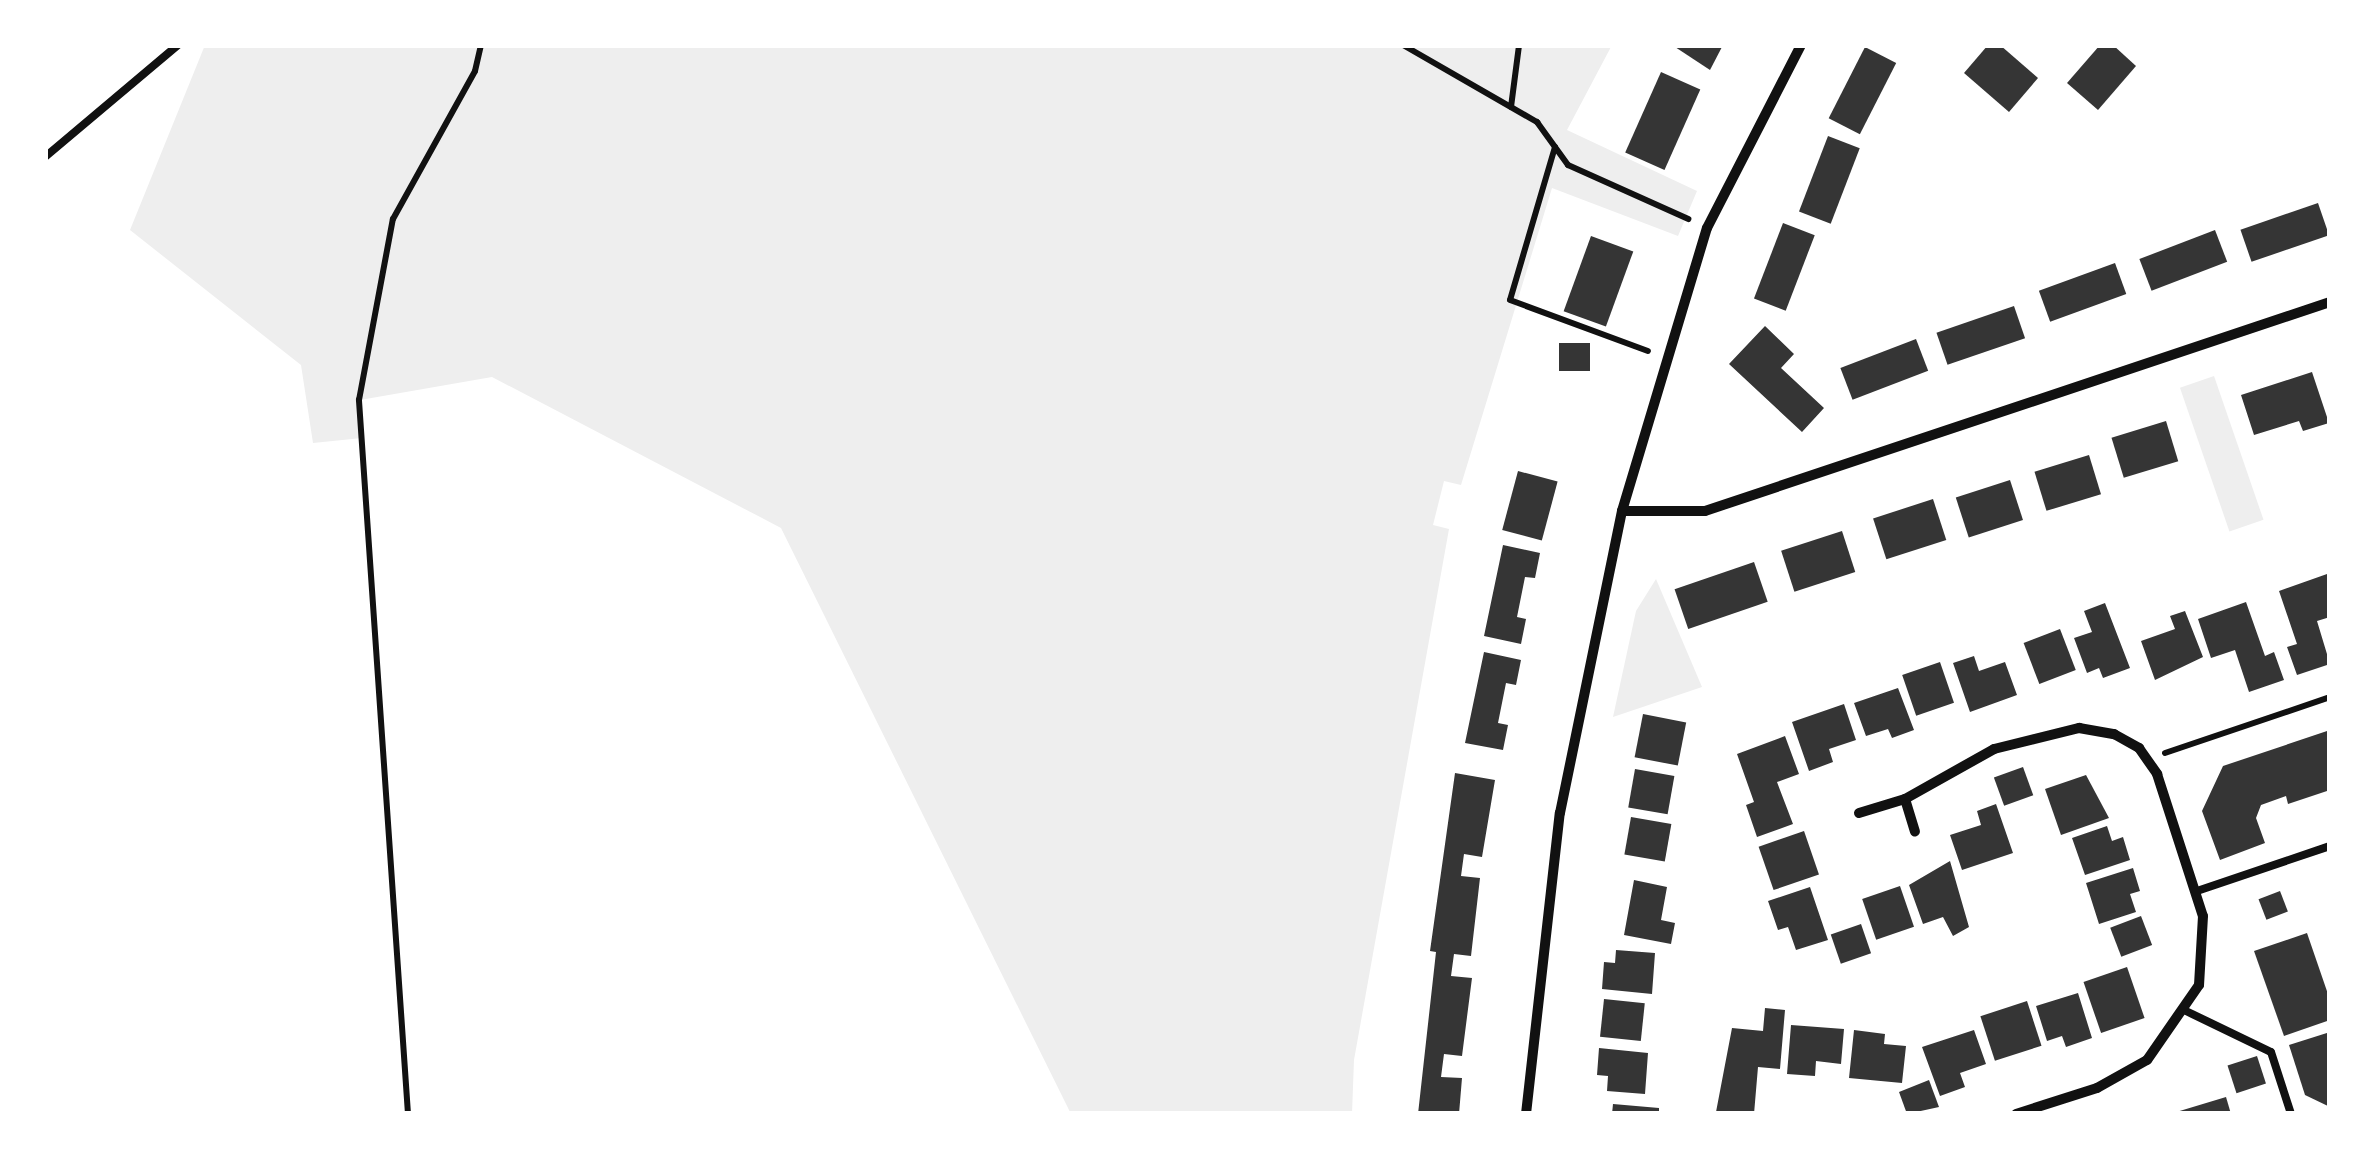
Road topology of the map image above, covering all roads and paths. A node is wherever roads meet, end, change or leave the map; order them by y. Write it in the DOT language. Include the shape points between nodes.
graph roads {
  1 [pos="178,45"];
  2 [pos="481,45"];
  3 [pos="1403,45"];
  4 [pos="1518,45"];
  5 [pos="1801,45"];
  6 [pos="1511,107"];
  7 [pos="1555,147"];
  8 [pos="45,157"];
  9 [pos="1707,228"];
  10 [pos="2330,302"];
  11 [pos="1668,359"];
  12 [pos="1622,511"];
  13 [pos="2330,697"];
  14 [pos="2147,760"];
  15 [pos="1905,799"];
  16 [pos="1859,813"];
  17 [pos="1915,832"];
  18 [pos="2330,846"];
  19 [pos="2197,891"];
  20 [pos="2186,1011"];
  21 [pos="408,1114"];
  22 [pos="1526,1114"];
  23 [pos="2016,1114"];
  24 [pos="2291,1114"];
  1 -- 8 [label="lane"];
  2 -- 21 [label="path" via="476,71 393,219 360,400"];
  3 -- 6 [label="path"];
  4 -- 6 [label="path"];
  5 -- 9 [label="street"];
  6 -- 7 [label="path" via="1537,122"];
  7 -- 9 [label="path" via="1568,164"];
  7 -- 11 [label="path" via="1510,300"];
  9 -- 11 [label="street"];
  10 -- 12 [label="street" via="1705,511"];
  11 -- 12 [label="street"];
  12 -- 22 [label="street" via="1560,813"];
  13 -- 14 [label="path"];
  14 -- 15 [label="street" via="2114,734 2080,728 1994,748"];
  14 -- 19 [label="street"];
  15 -- 16 [label="street"];
  15 -- 17 [label="street"];
  18 -- 19 [label="lane"];
  19 -- 20 [label="street" via="2204,951"];
  20 -- 23 [label="street" via="2147,1060 2126,1074"];
  20 -- 24 [label="lane" via="2271,1052"];
}
